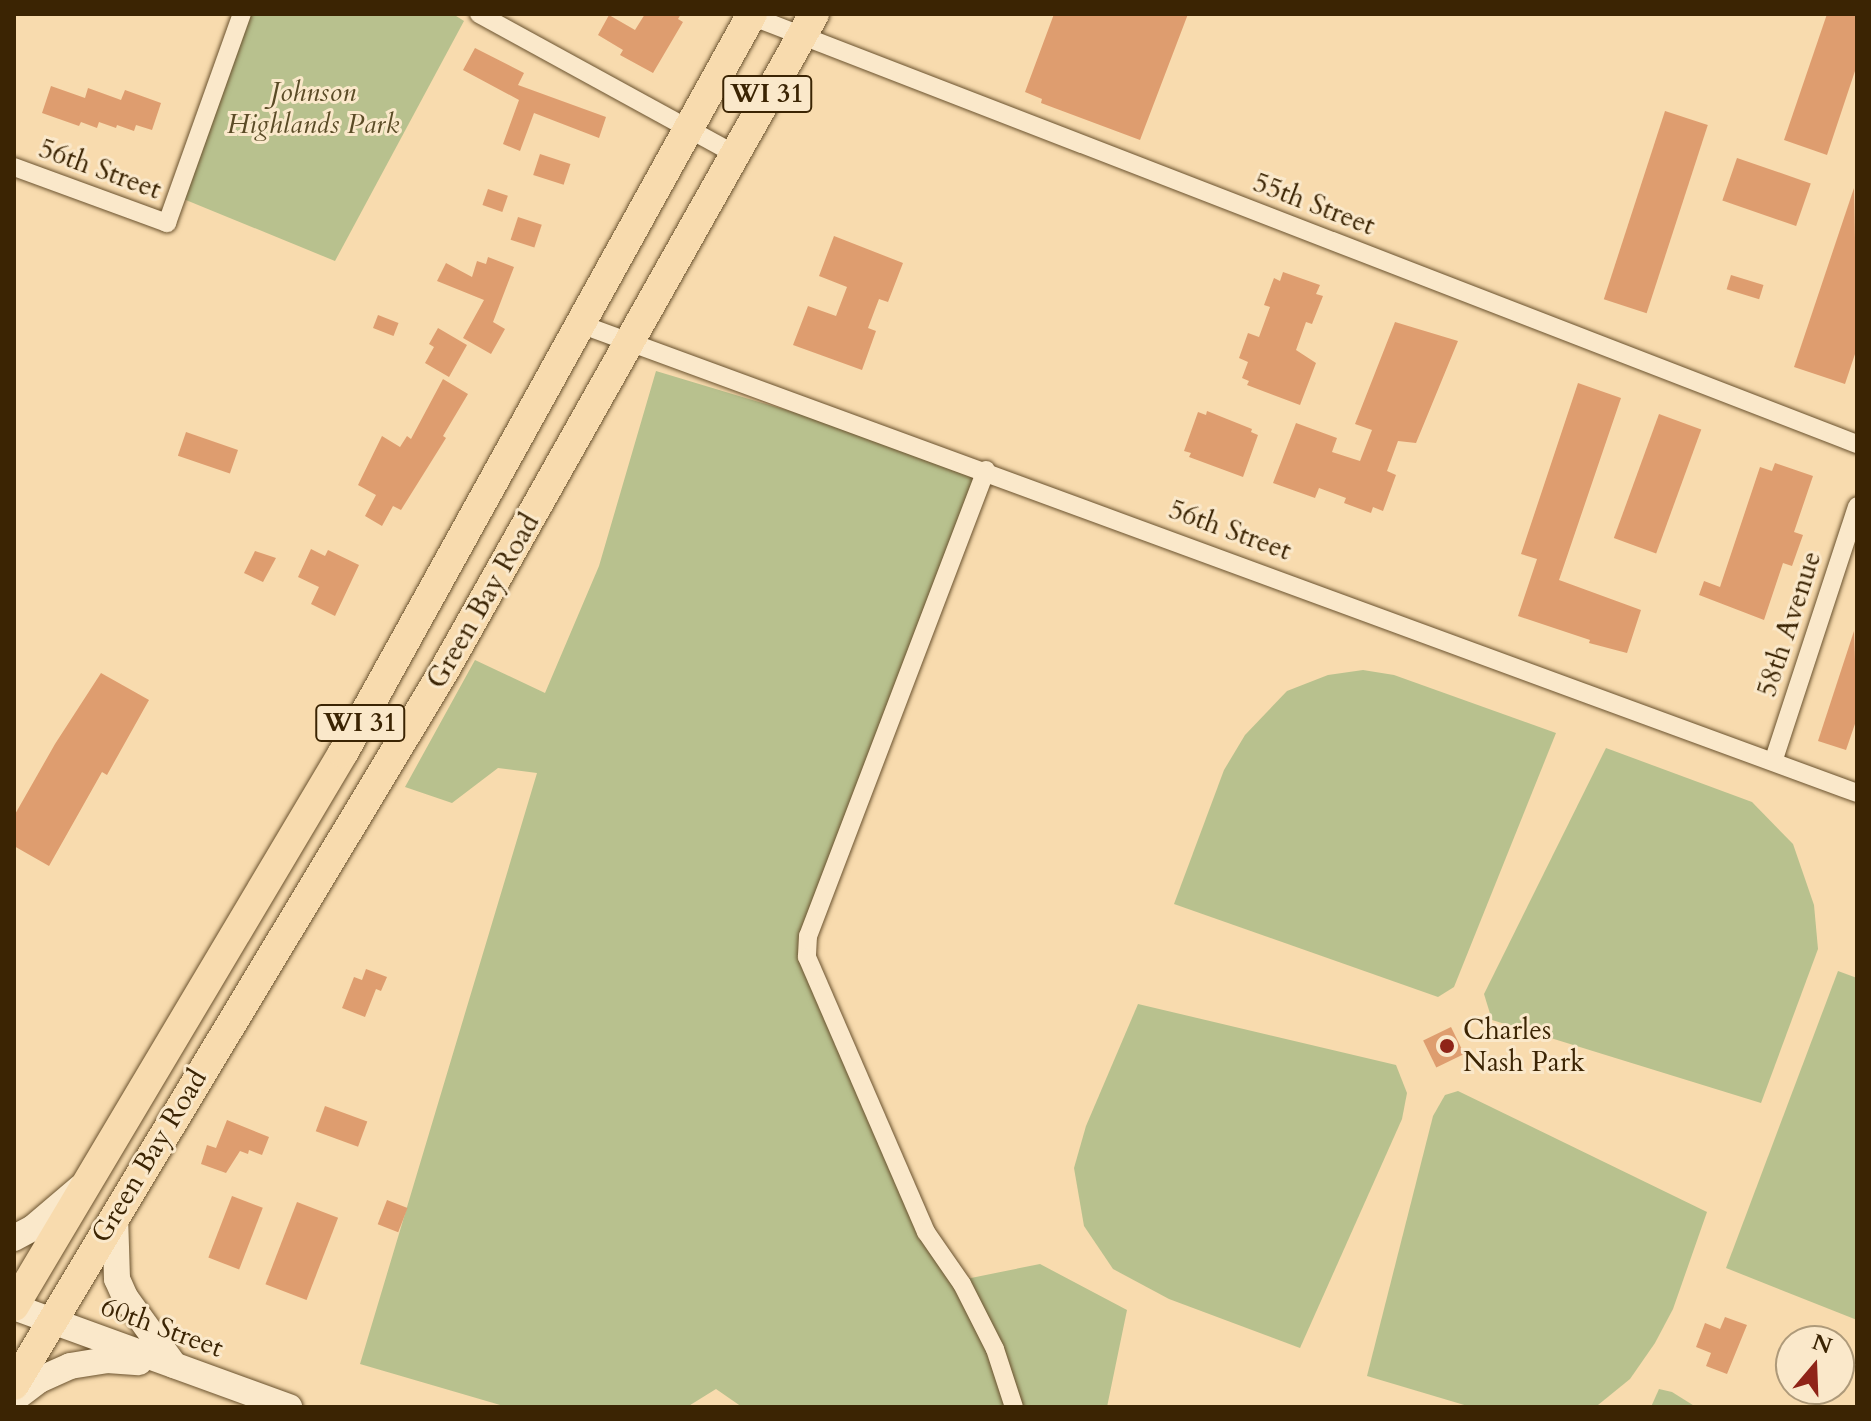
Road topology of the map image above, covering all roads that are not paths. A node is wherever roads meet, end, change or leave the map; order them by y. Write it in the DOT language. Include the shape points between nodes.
graph roads {
  1 [pos="242,14"];
  2 [pos="479,14"];
  3 [pos="752,15"];
  4 [pos="808,25"];
  5 [pos="687,129"];
  6 [pos="733,153"];
  7 [pos="14,167"];
  8 [pos="583,325"];
  9 [pos="630,341"];
  10 [pos="1857,444"];
  11 [pos="986,470"];
  12 [pos="1857,506"];
  13 [pos="1774,759"];
  14 [pos="1857,793"];
  15 [pos="90,1180"];
  16 [pos="115,1214"];
  17 [pos="14,1238"];
  18 [pos="14,1307"];
  19 [pos="50,1320"];
  20 [pos="174,1365"];
  21 [pos="14,1385"];
  22 [pos="14,1399"];
  23 [pos="289,1407"];
  24 [pos="1014,1407"];
  1 -- 7 [label="street, 56th Street" via="167,223"];
  2 -- 5 [label="street"];
  3 -- 4 [label="street, 55th Street"];
  3 -- 5 [label="main road, Green Bay Road / WI 31"];
  4 -- 6 [label="main road, Green Bay Road / WI 31"];
  4 -- 10 [label="street, 55th Street"];
  5 -- 6 [label="street"];
  5 -- 8 [label="main road, Green Bay Road / WI 31"];
  6 -- 9 [label="main road, Green Bay Road / WI 31"];
  8 -- 9 [label="street, 56th Street"];
  8 -- 15 [label="main road, Green Bay Road / WI 31" via="343,753"];
  9 -- 11 [label="street, 56th Street"];
  9 -- 16 [label="main road, Green Bay Road / WI 31" via="445,669"];
  11 -- 13 [label="street, 56th Street"];
  11 -- 24 [label="street" via="808,936 807,957 926,1232 962,1284 995,1349"];
  12 -- 13 [label="street, 58th Avenue"];
  13 -- 14 [label="street, 56th Street"];
  15 -- 17 [label="street"];
  15 -- 18 [label="main road, Green Bay Road / WI 31"];
  16 -- 19 [label="main road, Green Bay Road / WI 31"];
  16 -- 20 [label="street" via="117,1279"];
  18 -- 19 [label="street, 60th Street"];
  19 -- 20 [label="street, 60th Street"];
  19 -- 21 [label="main road, Green Bay Road / WI 31"];
  20 -- 22 [label="street" via="107,1360 70,1366"];
  20 -- 23 [label="street, 60th Street"];
}
